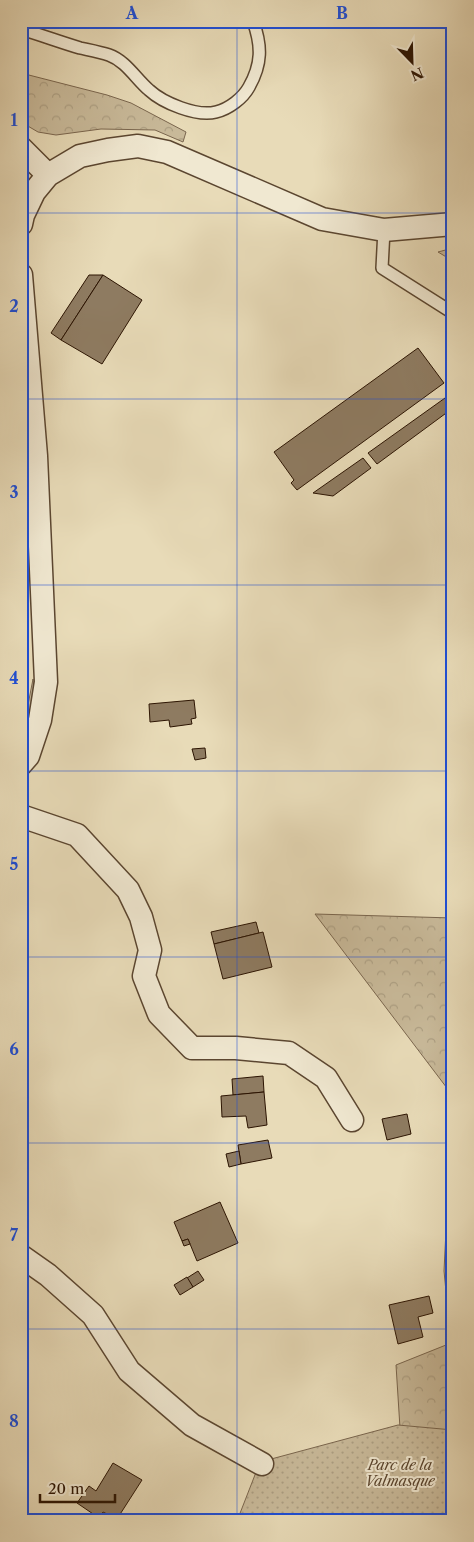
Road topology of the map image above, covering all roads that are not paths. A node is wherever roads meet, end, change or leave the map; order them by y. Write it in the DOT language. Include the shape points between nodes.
graph roads {
  1 [pos="253,21"];
  2 [pos="21,29"];
  3 [pos="21,148"];
  4 [pos="48,175"];
  5 [pos="21,224"];
  6 [pos="453,224"];
  7 [pos="384,230"];
  8 [pos="21,275"];
  9 [pos="453,313"];
  10 [pos="21,764"];
  11 [pos="21,816"];
  12 [pos="352,1120"];
  13 [pos="21,1256"];
  14 [pos="262,1464"];
  1 -- 2 [label="lane" via="259,37 260,58 256,74 237,101 216,112 182,108 166,102 111,55"];
  3 -- 4 [label="street"];
  4 -- 5 [label="street" via="34,192"];
  4 -- 7 [label="street" via="80,156 138,146 167,152 322,219"];
  6 -- 7 [label="street"];
  7 -- 9 [label="lane" via="382,268"];
  8 -- 10 [label="street" via="36,456 46,682 40,720 28,756"];
  11 -- 12 [label="street" via="77,835 128,890 141,917 150,950 144,976 158,1014 192,1048 289,1053 326,1078"];
  13 -- 14 [label="street" via="93,1315 129,1371 192,1426"];
}
